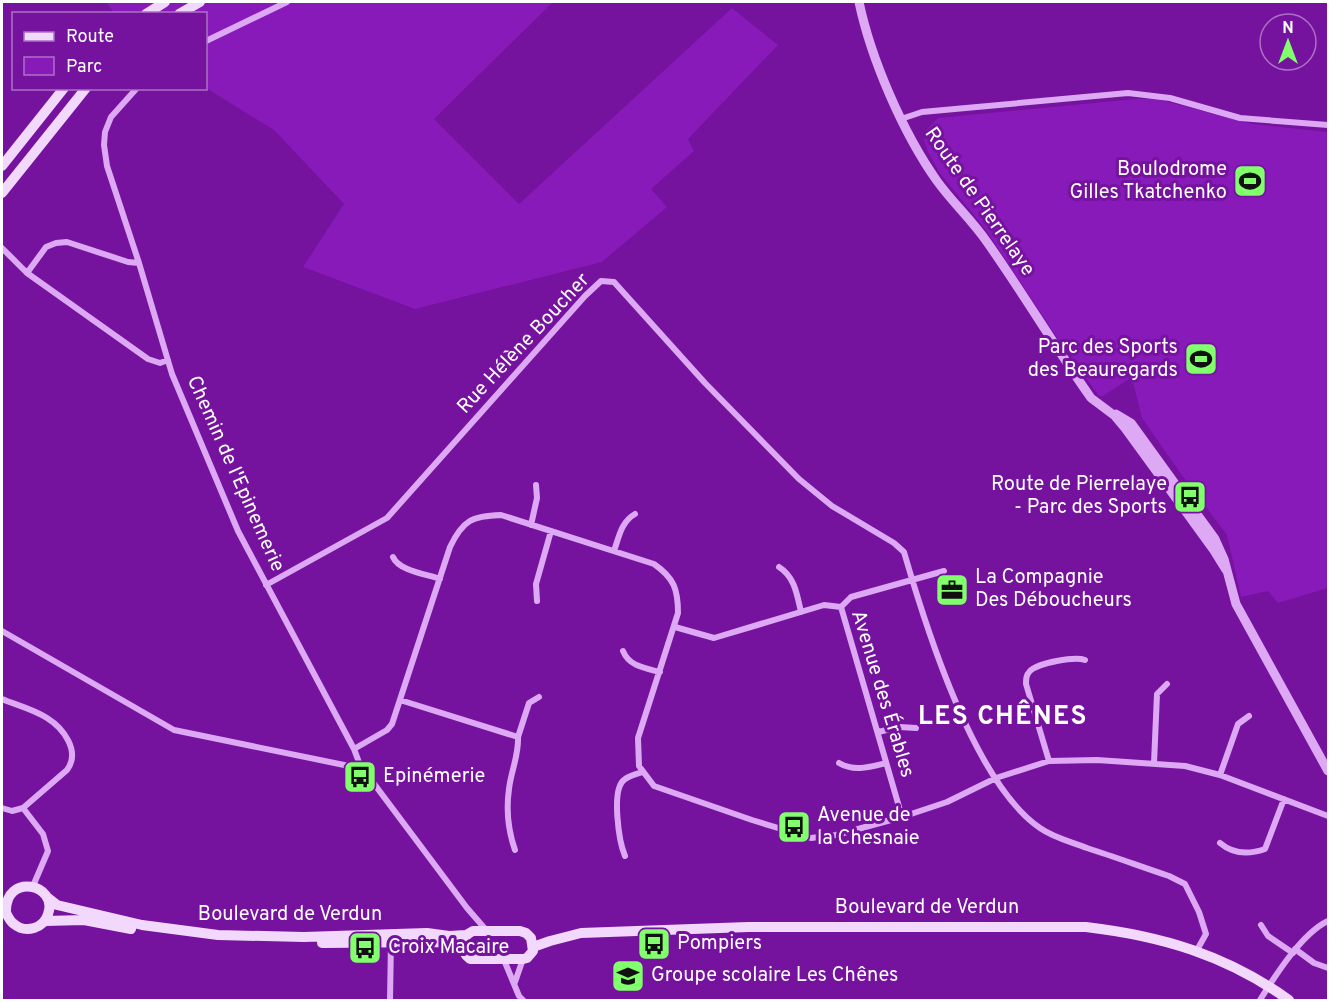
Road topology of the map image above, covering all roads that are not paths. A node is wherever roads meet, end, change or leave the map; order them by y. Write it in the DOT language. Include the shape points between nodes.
graph roads {
  1 [pos="165,2"];
  2 [pos="200,2"];
  3 [pos="287,2"];
  4 [pos="858,2"];
  5 [pos="149,12"];
  6 [pos="182,12"];
  7 [pos="207,41"];
  8 [pos="62,90"];
  9 [pos="84,90"];
  10 [pos="135,90"];
  11 [pos="901,119"];
  12 [pos="1329,125"];
  13 [pos="2,166"];
  14 [pos="2,193"];
  15 [pos="2,248"];
  16 [pos="139,263"];
  17 [pos="27,273"];
  18 [pos="168,360"];
  19 [pos="536,485"];
  20 [pos="635,514"];
  21 [pos="531,525"];
  22 [pos="551,531"];
  23 [pos="614,551"];
  24 [pos="393,557"];
  25 [pos="779,567"];
  26 [pos="944,571"];
  27 [pos="440,579"];
  28 [pos="912,580"];
  29 [pos="266,585"];
  30 [pos="537,601"];
  31 [pos="841,607"];
  32 [pos="801,612"];
  33 [pos="675,627"];
  34 [pos="2,631"];
  35 [pos="623,651"];
  36 [pos="1085,660"];
  37 [pos="660,672"];
  38 [pos="1167,684"];
  39 [pos="539,697"];
  40 [pos="2,699"];
  41 [pos="400,700"];
  42 [pos="1249,717"];
  43 [pos="916,728"];
  44 [pos="878,732"];
  45 [pos="518,737"];
  46 [pos="354,750"];
  47 [pos="1049,761"];
  48 [pos="839,763"];
  49 [pos="886,763"];
  50 [pos="1154,763"];
  51 [pos="360,765"];
  52 [pos="1329,771"];
  53 [pos="642,772"];
  54 [pos="1220,775"];
  55 [pos="996,778"];
  56 [pos="1284,799"];
  57 [pos="2,808"];
  58 [pos="23,808"];
  59 [pos="1329,816"];
  60 [pos="902,817"];
  61 [pos="1220,843"];
  62 [pos="515,850"];
  63 [pos="625,856"];
  64 [pos="33,886"];
  65 [pos="7,890"];
  66 [pos="48,898"];
  67 [pos="4,908"];
  68 [pos="467,908"];
  69 [pos="45,921"];
  70 [pos="1329,921"];
  71 [pos="1261,925"];
  72 [pos="487,931"];
  73 [pos="468,934"];
  74 [pos="530,936"];
  75 [pos="391,938"];
  76 [pos="550,941"];
  77 [pos="533,947"];
  78 [pos="462,950"];
  79 [pos="1197,950"];
  80 [pos="1294,951"];
  81 [pos="504,960"];
  82 [pos="523,960"];
  83 [pos="1329,968"];
  84 [pos="515,983"];
  85 [pos="1268,987"];
  86 [pos="390,1000"];
  87 [pos="523,1000"];
  88 [pos="1260,1000"];
  89 [pos="1289,1000"];
  1 -- 5 [label="main road"];
  2 -- 6 [label="main road"];
  3 -- 7 [label="street"];
  4 -- 11 [label="street, Route de Pierrelaye"];
  8 -- 13 [label="main road"];
  9 -- 14 [label="main road"];
  10 -- 16 [label="street, Chemin de l'Epinemerie" via="111,117 104,145 107,166"];
  11 -- 12 [label="street" via="922,112 1128,93 1170,98 1240,118"];
  11 -- 52 [label="street, Route de Pierrelaye" via="921,157 985,239 1091,398 1131,423 1215,539 1236,604"];
  15 -- 17 [label="street"];
  16 -- 17 [label="street" via="66,242 46,248"];
  16 -- 18 [label="street, Chemin de l'Epinemerie"];
  17 -- 18 [label="street" via="148,359 160,363"];
  18 -- 29 [label="street, Chemin de l'Epinemerie" via="238,531"];
  19 -- 21 [label="street"];
  20 -- 23 [label="street" via="623,525"];
  21 -- 22 [label="street"];
  21 -- 27 [label="street" via="501,514 471,519 456,534"];
  22 -- 23 [label="street"];
  22 -- 30 [label="street" via="536,584"];
  23 -- 33 [label="street" via="654,564 672,580 678,596"];
  24 -- 27 [label="street" via="401,566"];
  25 -- 32 [label="street" via="795,586"];
  26 -- 28 [label="street"];
  27 -- 41 [label="street"];
  28 -- 29 [label="street, Rue Hélène Boucher" via="904,552 832,506 799,479 610,280 601,281 585,296 387,518"];
  28 -- 31 [label="street" via="851,597"];
  28 -- 55 [label="street" via="940,663 970,732"];
  29 -- 46 [label="street, Chemin de l'Epinemerie"];
  31 -- 32 [label="street, Avenue des Érables" via="824,605"];
  31 -- 44 [label="street, Avenue des Érables"];
  32 -- 33 [label="street, Avenue des Érables" via="714,638"];
  33 -- 37 [label="street"];
  34 -- 51 [label="street" via="174,730 349,766"];
  35 -- 37 [label="street" via="634,664"];
  36 -- 47 [label="street" via="1070,658 1033,668 1026,677"];
  37 -- 53 [label="street" via="638,738"];
  38 -- 50 [label="street" via="1157,694"];
  39 -- 45 [label="street" via="529,703"];
  40 -- 58 [label="street" via="46,717 69,742 74,754 67,770"];
  41 -- 45 [label="street"];
  41 -- 46 [label="street" via="387,730"];
  42 -- 54 [label="street" via="1238,724"];
  43 -- 44 [label="street"];
  44 -- 49 [label="street, Avenue des Érables"];
  45 -- 62 [label="street" via="509,791 508,829"];
  46 -- 51 [label="street, Chemin de l'Epinemerie"];
  47 -- 50 [label="street"];
  47 -- 55 [label="street"];
  48 -- 49 [label="street" via="863,768"];
  49 -- 60 [label="street, Avenue des Érables"];
  50 -- 54 [label="street"];
  51 -- 68 [label="street, Chemin de l'Epinemerie"];
  53 -- 60 [label="street" via="654,786 811,838"];
  53 -- 63 [label="street" via="624,779 619,787 617,830"];
  54 -- 56 [label="street"];
  55 -- 60 [label="street" via="947,802"];
  55 -- 79 [label="street" via="1041,829 1185,884 1205,929"];
  56 -- 59 [label="street"];
  56 -- 61 [label="street" via="1265,849 1230,852"];
  57 -- 58 [label="street"];
  58 -- 64 [label="street" via="43,834 48,851"];
  64 -- 65 [label="main road"];
  64 -- 66 [label="main road"];
  65 -- 67 [label="main road"];
  66 -- 69 [label="main road"];
  66 -- 75 [label="main road, Boulevard de Verdun" via="57,905 194,933"];
  67 -- 69 [label="main road" via="20,928 35,928"];
  68 -- 72 [label="street, Chemin de l'Epinemerie"];
  68 -- 73 [label="street, Chemin de l'Epinemerie" via="473,925"];
  69 -- 75 [label="main road, Boulevard de Verdun" via="84,920 216,942 281,944"];
  70 -- 80 [label="street"];
  71 -- 80 [label="street" via="1268,936"];
  72 -- 73 [label="main road, Boulevard de Verdun"];
  72 -- 74 [label="main road, Boulevard de Verdun" via="520,931"];
  73 -- 75 [label="main road, Boulevard de Verdun" via="426,933"];
  73 -- 78 [label="main road"];
  74 -- 76 [label="main road, Boulevard de Verdun"];
  74 -- 77 [label="main road"];
  75 -- 78 [label="main road, Boulevard de Verdun" via="448,944"];
  75 -- 86 [label="street"];
  76 -- 77 [label="main road, Boulevard de Verdun"];
  76 -- 79 [label="main road, Boulevard de Verdun" via="581,933 736,927 1086,927 1130,932"];
  77 -- 82 [label="main road"];
  78 -- 81 [label="main road, Boulevard de Verdun" via="474,960"];
  79 -- 85 [label="main road, Boulevard de Verdun"];
  80 -- 83 [label="street"];
  80 -- 85 [label="street"];
  81 -- 82 [label="main road, Boulevard de Verdun"];
  81 -- 84 [label="street"];
  82 -- 84 [label="street"];
  84 -- 87 [label="street"];
  85 -- 88 [label="street"];
  85 -- 89 [label="main road, Boulevard de Verdun"];
}
